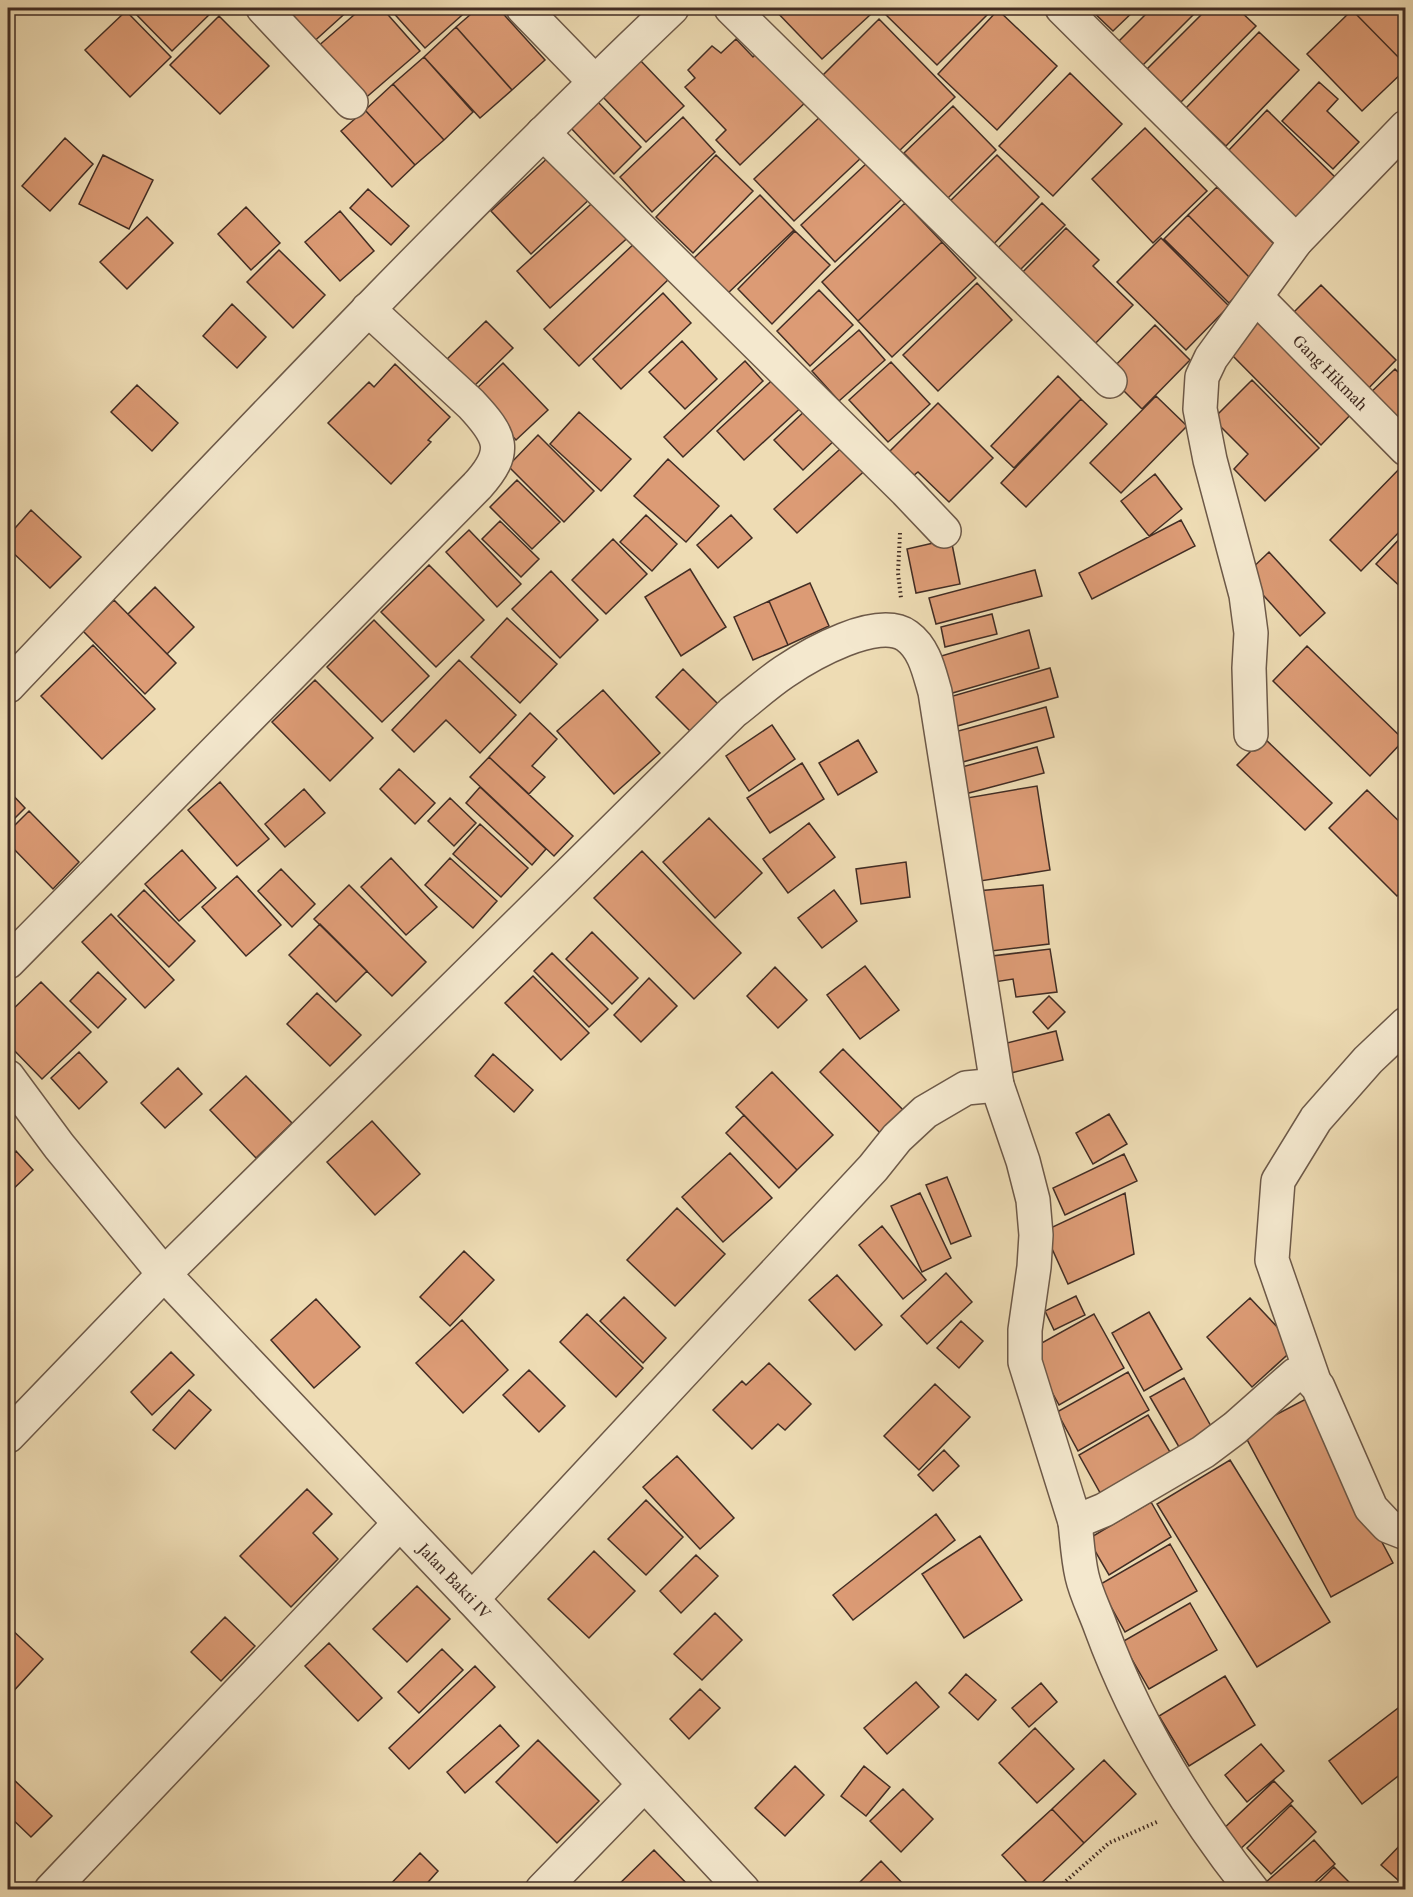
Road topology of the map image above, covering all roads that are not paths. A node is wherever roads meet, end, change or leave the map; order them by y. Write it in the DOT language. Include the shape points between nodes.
graph roads {
  1 [pos="263,8"];
  2 [pos="523,8"];
  3 [pos="672,8"];
  4 [pos="731,8"];
  5 [pos="1062,8"];
  6 [pos="594,81"];
  7 [pos="351,102"];
  8 [pos="1406,127"];
  9 [pos="543,133"];
  10 [pos="1296,242"];
  11 [pos="1256,297"];
  12 [pos="368,309"];
  13 [pos="1110,381"];
  14 [pos="1406,449"];
  15 [pos="944,531"];
  16 [pos="8,686"];
  17 [pos="1251,734"];
  18 [pos="8,962"];
  19 [pos="1406,1024"];
  20 [pos="8,1077"];
  21 [pos="997,1085"];
  22 [pos="164,1274"];
  23 [pos="1314,1381"];
  24 [pos="8,1436"];
  25 [pos="1075,1522"];
  26 [pos="399,1524"];
  27 [pos="1406,1533"];
  28 [pos="472,1599"];
  29 [pos="644,1785"];
  30 [pos="51,1890"];
  31 [pos="542,1890"];
  32 [pos="743,1890"];
  33 [pos="1252,1890"];
  1 -- 7 [label="street"];
  2 -- 6 [label="street"];
  3 -- 6 [label="street"];
  4 -- 13 [label="street"];
  5 -- 10 [label="street"];
  6 -- 9 [label="street"];
  8 -- 10 [label="street"];
  9 -- 12 [label="street"];
  9 -- 15 [label="street"];
  10 -- 11 [label="street"];
  11 -- 14 [label="street, Gang Hikmah"];
  11 -- 17 [label="street" via="1211,358 1202,377 1200,397 1210,459 1247,605 1251,633"];
  12 -- 16 [label="street"];
  12 -- 18 [label="street" via="487,421 498,440 497,459 477,486"];
  19 -- 23 [label="street" via="1316,1119 1278,1182 1272,1260"];
  20 -- 22 [label="street, Jalan Bakti IV" via="58,1146"];
  21 -- 22 [label="street" via="935,692 924,654 906,635 882,628 817,652 733,712"];
  21 -- 25 [label="street" via="1033,1200 1036,1235 1024,1362"];
  21 -- 28 [label="street" via="966,1088 925,1112 897,1138"];
  22 -- 24 [label="street"];
  22 -- 26 [label="street, Jalan Bakti IV"];
  23 -- 25 [label="street" via="1307,1375 1296,1375 1203,1452 1104,1510"];
  23 -- 27 [label="street" via="1371,1508 1388,1526"];
  25 -- 33 [label="street" via="1082,1578 1116,1667 1191,1807"];
  26 -- 28 [label="street, Jalan Bakti IV"];
  26 -- 30 [label="street"];
  28 -- 29 [label="street, Jalan Bakti IV"];
  29 -- 31 [label="street"];
  29 -- 32 [label="street, Jalan Bakti IV"];
}
